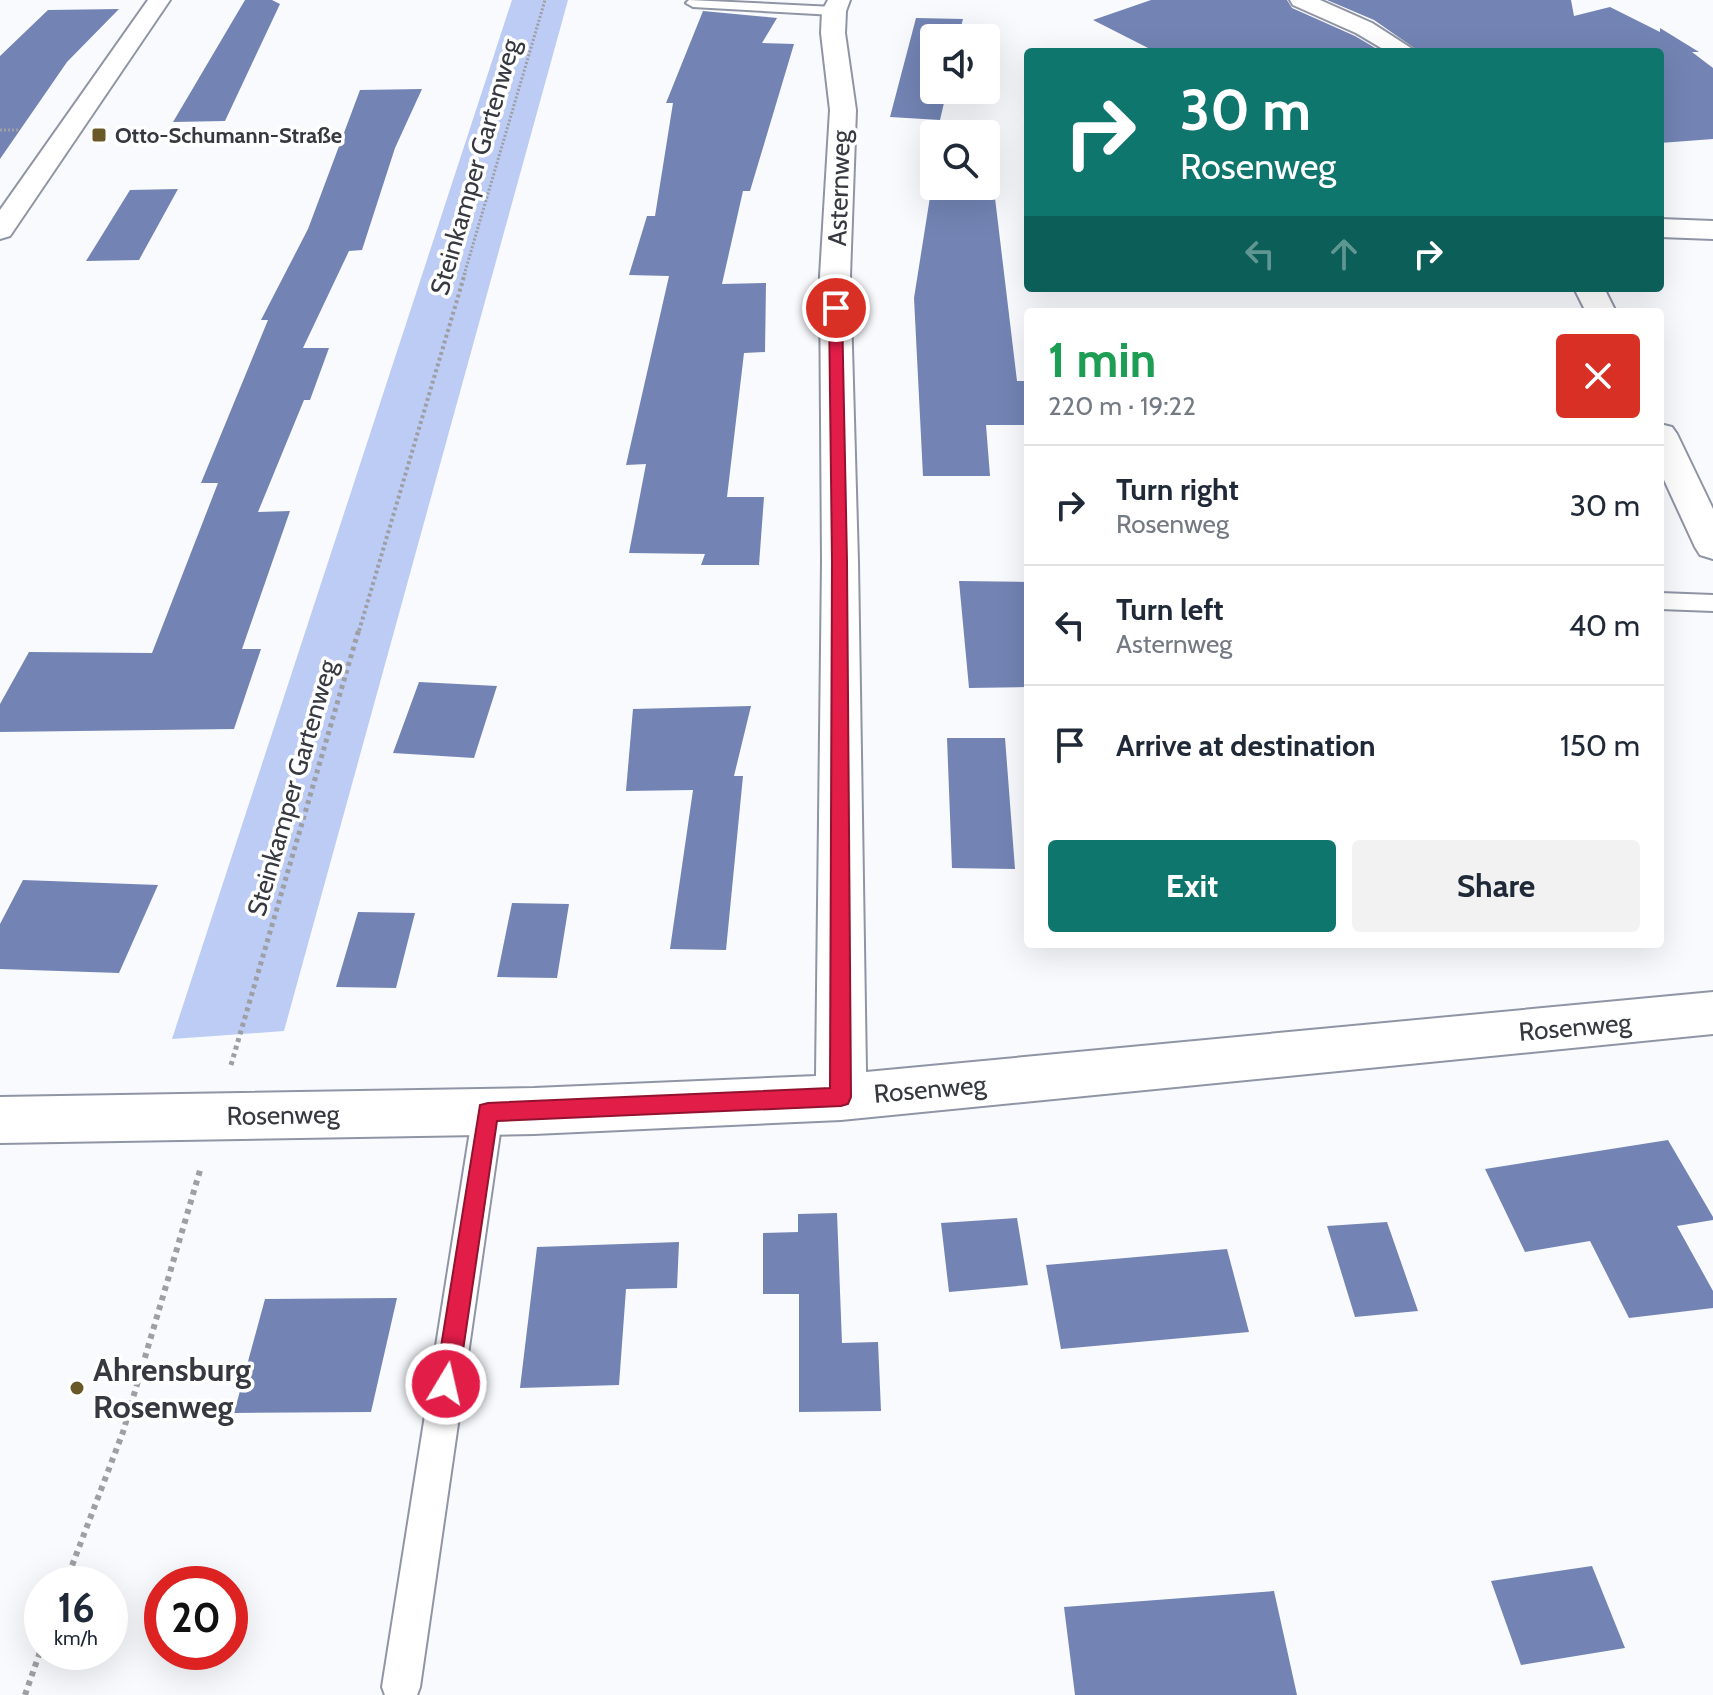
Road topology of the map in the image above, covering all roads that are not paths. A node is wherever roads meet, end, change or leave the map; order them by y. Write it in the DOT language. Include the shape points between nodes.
graph roads {
  1 [pos="159,0"];
  2 [pos="1301,0"];
  3 [pos="693,3"];
  4 [pos="836,6"];
  5 [pos="1398,48"];
  6 [pos="1664,228"];
  7 [pos="0,230"];
  8 [pos="1713,230"];
  9 [pos="1664,443"];
  10 [pos="1713,547"];
  11 [pos="1664,601"];
  12 [pos="1713,603"];
  13 [pos="1713,1013"];
  14 [pos="841,1097"];
  15 [pos="488,1112"];
  16 [pos="0,1120"];
  17 [pos="401,1687"];
  1 -- 7 [label="street"];
  2 -- 5 [label="street"];
  3 -- 4 [label="lane"];
  4 -- 14 [label="street, Asternweg" via="833,33 843,110 835,276"];
  6 -- 8 [label="street"];
  9 -- 10 [label="street"];
  11 -- 12 [label="lane"];
  13 -- 14 [label="street, Rosenweg"];
  14 -- 15 [label="street, Rosenweg"];
  15 -- 16 [label="street, Rosenweg"];
  15 -- 17 [label="lane"];
}
